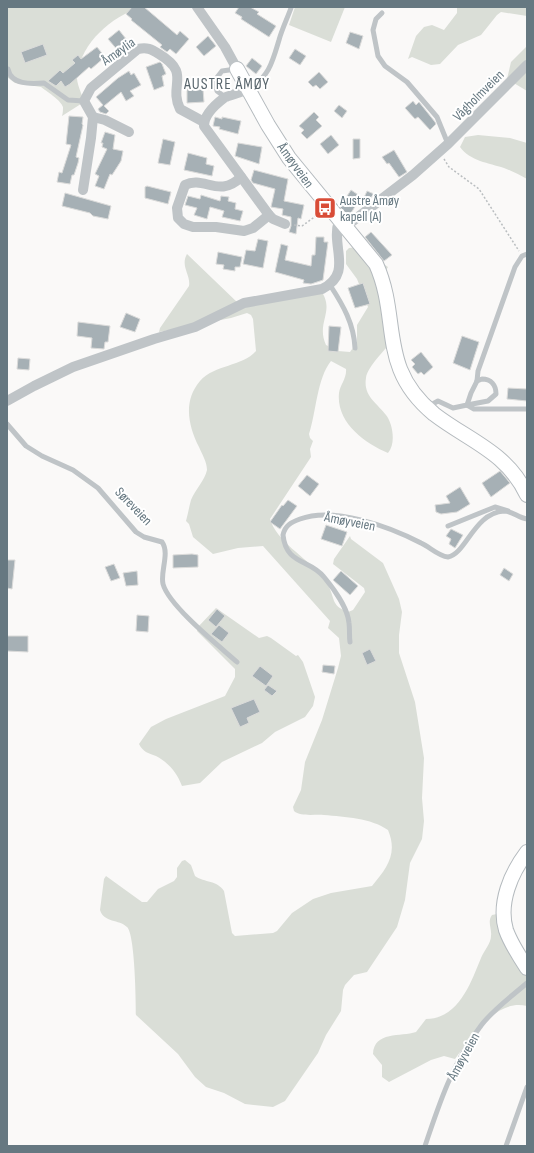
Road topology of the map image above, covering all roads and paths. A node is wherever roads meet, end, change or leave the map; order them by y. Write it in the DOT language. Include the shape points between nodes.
graph roads {
  1 [pos="197,7"];
  2 [pos="291,8"];
  3 [pos="382,13"];
  4 [pos="527,65"];
  5 [pos="8,69"];
  6 [pos="237,69"];
  7 [pos="248,89"];
  8 [pos="225,97"];
  9 [pos="84,101"];
  10 [pos="92,117"];
  11 [pos="204,122"];
  12 [pos="129,132"];
  13 [pos="444,148"];
  14 [pos="241,177"];
  15 [pos="83,190"];
  16 [pos="328,207"];
  17 [pos="269,215"];
  18 [pos="285,224"];
  19 [pos="342,224"];
  20 [pos="525,255"];
  21 [pos="330,285"];
  22 [pos="355,348"];
  23 [pos="477,381"];
  24 [pos="7,401"];
  25 [pos="467,405"];
  26 [pos="426,408"];
  27 [pos="527,409"];
  28 [pos="7,424"];
  29 [pos="527,495"];
  30 [pos="509,512"];
  31 [pos="527,520"];
  32 [pos="448,526"];
  33 [pos="350,642"];
  34 [pos="237,662"];
  35 [pos="527,852"];
  36 [pos="527,968"];
  37 [pos="527,983"];
  38 [pos="527,1087"];
  39 [pos="425,1146"];
  40 [pos="506,1146"];
  1 -- 6 [label="street, Åmøyveien"];
  2 -- 7 [label="lane" via="272,66"];
  3 -- 13 [label="lane, Vågholmveien" via="376,19 373,30 378,56 385,66 407,82 437,117"];
  4 -- 13 [label="street, Vågholmveien"];
  5 -- 9 [label="lane" via="14,79 30,84 44,83 68,100"];
  6 -- 7 [label="main road, Åmøyveien"];
  6 -- 8 [label="lane" via="222,71 215,80 218,91"];
  7 -- 8 [label="street"];
  7 -- 16 [label="main road, Åmøyveien" via="289,158"];
  8 -- 11 [label="street" via="209,112"];
  9 -- 10 [label="street"];
  9 -- 11 [label="street, Åmøylia" via="91,88 138,49 148,48 168,59 176,68 180,109"];
  10 -- 12 [label="street" via="105,120"];
  10 -- 15 [label="street"];
  11 -- 14 [label="street" via="206,129"];
  13 -- 19 [label="street, Vågholmveien" via="413,175"];
  13 -- 20 [label="path" via="449,167 479,189"];
  14 -- 17 [label="street"];
  14 -- 17 [label="street" via="221,188 194,182 185,185 177,208 178,218 184,224 193,227 244,231 253,228"];
  16 -- 18 [label="path" via="302,226"];
  16 -- 19 [label="main road, Åmøyveien"];
  17 -- 18 [label="street" via="272,219"];
  19 -- 21 [label="street" via="336,231 340,268 338,276"];
  19 -- 26 [label="main road, Åmøyveien" via="376,264 398,365 406,382"];
  20 -- 23 [label="lane" via="515,267 478,371"];
  21 -- 22 [label="lane" via="346,310"];
  21 -- 24 [label="street" via="322,289 244,303 195,327 73,367"];
  23 -- 25 [label="lane"];
  23 -- 25 [label="lane" via="489,380 495,386 496,394 488,401"];
  25 -- 26 [label="lane" via="453,408 438,401"];
  25 -- 27 [label="lane" via="474,409"];
  26 -- 29 [label="main road, Åmøyveien" via="504,462 518,478"];
  28 -- 34 [label="lane, Søreveien" via="26,446 73,470 98,488 136,532 162,542 162,578 166,590 195,624"];
  30 -- 31 [label="lane"];
  30 -- 32 [label="lane" via="495,506"];
  30 -- 33 [label="lane, Åmøyveien" via="498,513 482,521 456,553 448,557 400,533 353,518 319,514 290,524 284,535 288,550 294,558 325,578 347,613"];
  35 -- 36 [label="main road" via="507,893 504,920 508,934"];
  37 -- 39 [label="lane, Åmøyveien" via="480,1026 458,1060"];
  38 -- 40 [label="lane"];
}
